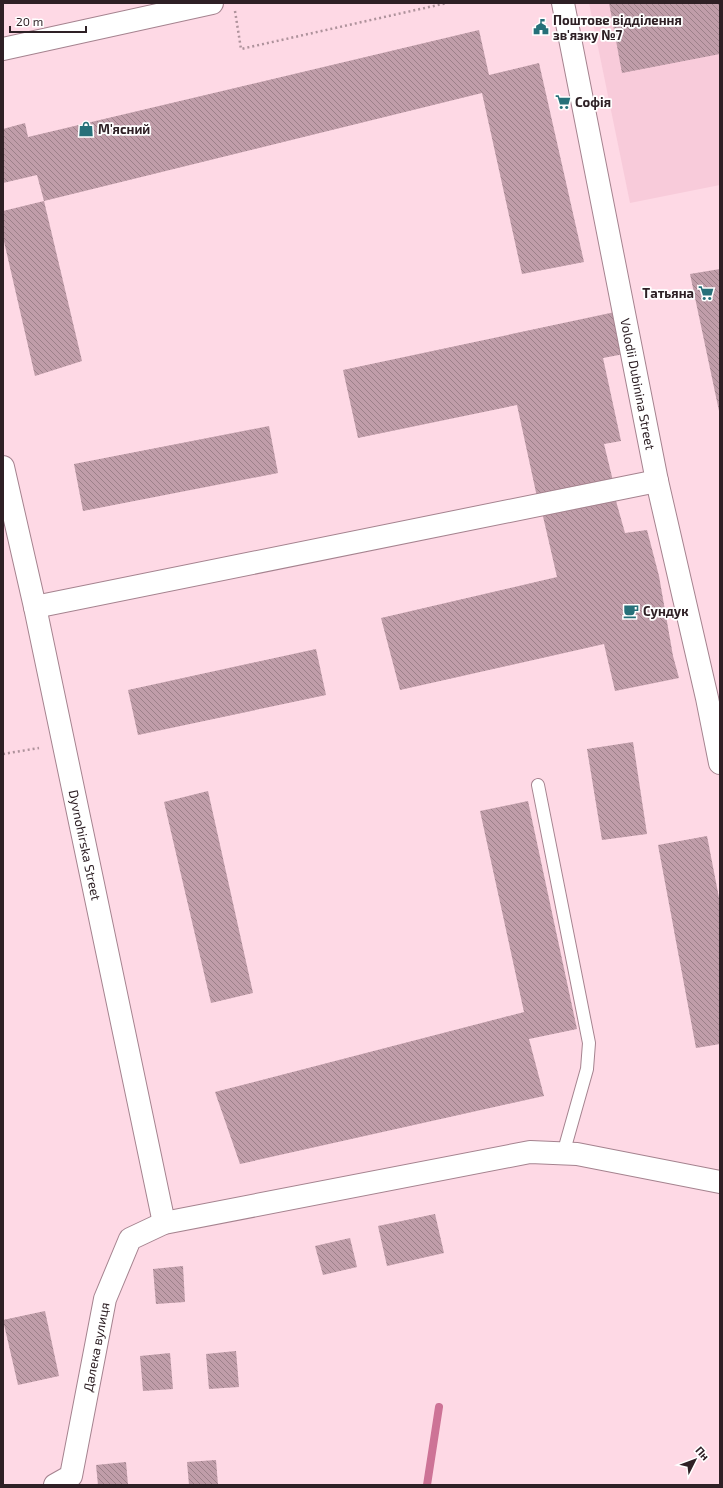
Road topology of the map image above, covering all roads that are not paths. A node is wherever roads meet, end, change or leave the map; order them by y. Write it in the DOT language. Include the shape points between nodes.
graph roads {
  1 [pos="212,3"];
  2 [pos="563,3"];
  3 [pos="179,6"];
  4 [pos="3,49"];
  5 [pos="3,467"];
  6 [pos="657,481"];
  7 [pos="35,607"];
  8 [pos="713,698"];
  9 [pos="720,763"];
  10 [pos="538,785"];
  11 [pos="563,1154"];
  12 [pos="720,1182"];
  13 [pos="164,1224"];
  14 [pos="55,1485"];
  1 -- 3 [label="street"];
  2 -- 6 [label="street, Volodii Dubinina Street"];
  3 -- 4 [label="street"];
  5 -- 7 [label="street, Dyvnohirska Street"];
  6 -- 7 [label="street"];
  6 -- 8 [label="street, Volodii Dubinina Street"];
  7 -- 13 [label="street, Dyvnohirska Street"];
  8 -- 9 [label="street, Volodii Dubinina Street"];
  10 -- 11 [label="lane" via="589,1043 587,1068"];
  11 -- 12 [label="street, Далека вулиця" via="577,1154"];
  11 -- 13 [label="street, Далека вулиця" via="530,1152"];
  13 -- 14 [label="street, Далека вулиця" via="130,1239 105,1299 71,1476"];
}
